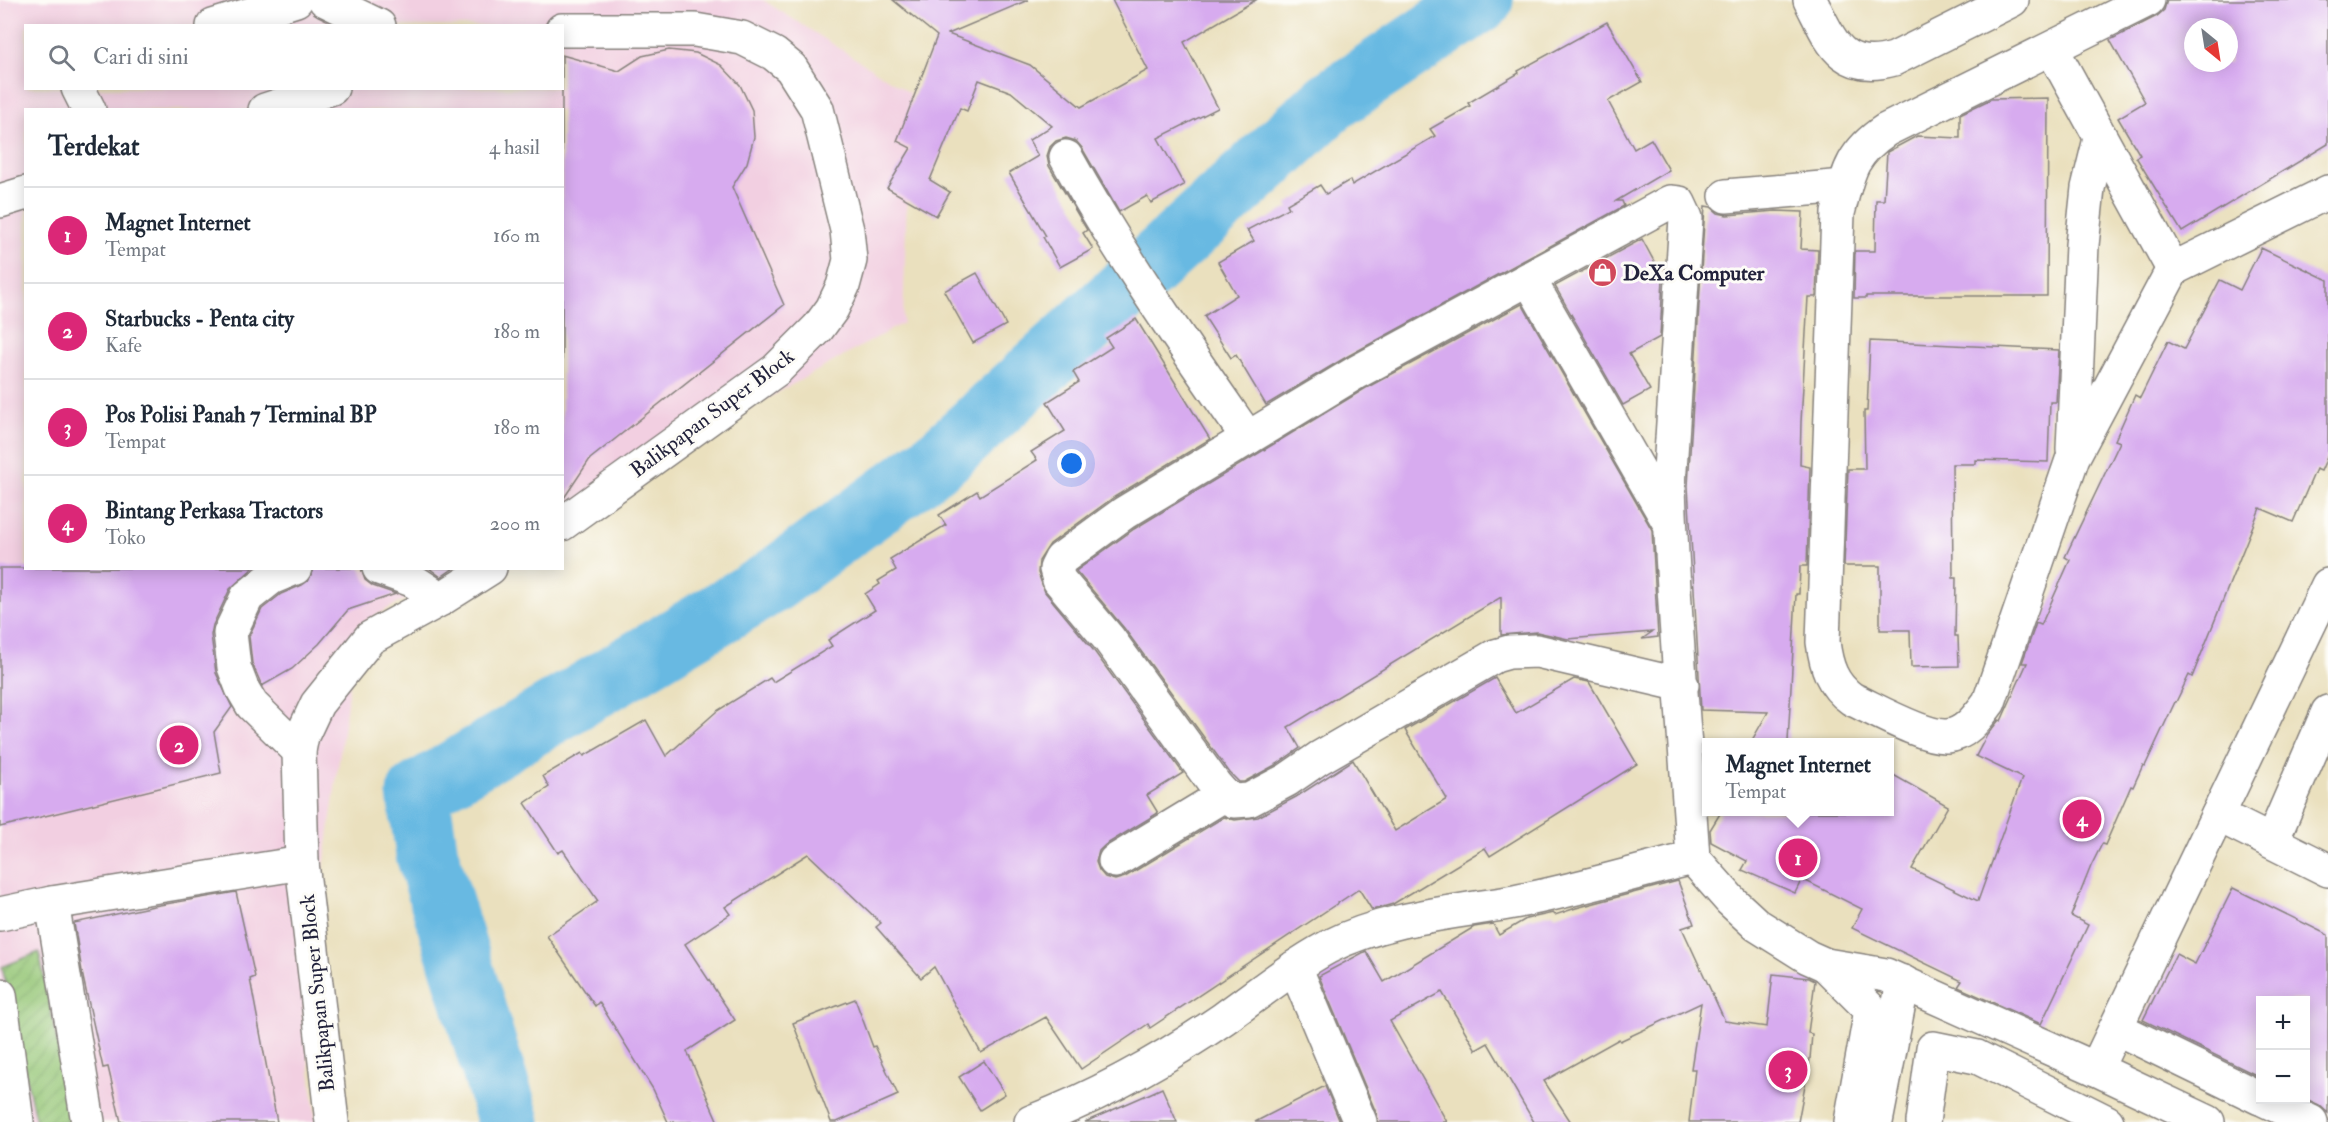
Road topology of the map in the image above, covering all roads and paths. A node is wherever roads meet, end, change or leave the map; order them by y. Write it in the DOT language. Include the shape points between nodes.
graph roads {
  1 [pos="296,0"];
  2 [pos="325,0"];
  3 [pos="1810,0"];
  4 [pos="2012,0"];
  5 [pos="2148,0"];
  6 [pos="219,24"];
  7 [pos="375,24"];
  8 [pos="564,30"];
  9 [pos="2052,49"];
  10 [pos="79,90"];
  11 [pos="326,90"];
  12 [pos="88,108"];
  13 [pos="271,108"];
  14 [pos="2100,139"];
  15 [pos="1066,157"];
  16 [pos="1845,186"];
  17 [pos="2328,192"];
  18 [pos="24,195"];
  19 [pos="1726,196"];
  20 [pos="0,201"];
  21 [pos="2173,269"];
  22 [pos="1529,279"];
  23 [pos="1248,438"];
  24 [pos="2073,457"];
  25 [pos="564,523"];
  26 [pos="1670,525"];
  27 [pos="289,570"];
  28 [pos="385,570"];
  29 [pos="487,570"];
  30 [pos="2328,585"];
  31 [pos="441,599"];
  32 [pos="1682,685"];
  33 [pos="2328,712"];
  34 [pos="299,752"];
  35 [pos="1224,795"];
  36 [pos="2218,815"];
  37 [pos="2272,841"];
  38 [pos="1693,858"];
  39 [pos="1115,861"];
  40 [pos="302,863"];
  41 [pos="2328,870"];
  42 [pos="52,903"];
  43 [pos="0,914"];
  44 [pos="1826,965"];
  45 [pos="1295,968"];
  46 [pos="1903,982"];
  47 [pos="0,995"];
  48 [pos="2116,1028"];
  49 [pos="2096,1069"];
  50 [pos="2256,1096"];
  51 [pos="2273,1104"];
  52 [pos="17,1122"];
  53 [pos="88,1122"];
  54 [pos="332,1122"];
  55 [pos="1031,1122"];
  56 [pos="1360,1122"];
  57 [pos="1851,1122"];
  58 [pos="1876,1122"];
  59 [pos="1923,1122"];
  60 [pos="2107,1122"];
  61 [pos="2208,1122"];
  62 [pos="2311,1122"];
  1 -- 6 [label="street"];
  2 -- 7 [label="street"];
  3 -- 4 [label="street" via="1843,55 1876,64 1894,59"];
  5 -- 9 [label="street"];
  8 -- 25 [label="street, Balikpapan Super Block" via="695,30 742,38 774,54 791,68 817,109 847,230 850,260 832,309 776,370"];
  9 -- 14 [label="street"];
  9 -- 16 [label="street" via="1904,120 1870,141 1858,153"];
  10 -- 12 [label="street"];
  11 -- 13 [label="street"];
  14 -- 21 [label="street"];
  14 -- 24 [label="street" via="2088,188 2082,245"];
  15 -- 23 [label="street" via="1156,304"];
  16 -- 19 [label="street"];
  16 -- 24 [label="street" via="1838,213 1823,642 1828,669 1844,693 1929,734 1958,733 1977,718 1989,702"];
  17 -- 21 [label="street"];
  18 -- 20 [label="street"];
  21 -- 24 [label="street"];
  22 -- 23 [label="street" via="1357,372"];
  22 -- 26 [label="street"];
  22 -- 26 [label="street" via="1670,202 1682,206 1686,218 1669,486"];
  23 -- 35 [label="street" via="1124,513 1061,559 1056,569 1059,580 1109,639"];
  26 -- 32 [label="street"];
  27 -- 34 [label="street" via="271,578 247,597 230,633 234,667 242,688 252,705"];
  28 -- 31 [label="street" via="412,580"];
  29 -- 31 [label="street, Balikpapan Super Block"];
  30 -- 36 [label="street"];
  31 -- 34 [label="street, Balikpapan Super Block" via="370,638 317,704"];
  32 -- 35 [label="street" via="1537,651 1509,652 1494,656 1255,797 1234,801"];
  32 -- 38 [label="street"];
  33 -- 37 [label="street"];
  34 -- 40 [label="street, Balikpapan Super Block"];
  35 -- 39 [label="street"];
  36 -- 37 [label="street"];
  36 -- 48 [label="street"];
  37 -- 41 [label="street"];
  38 -- 44 [label="street" via="1757,925"];
  38 -- 45 [label="street" via="1509,903 1383,926 1327,948"];
  40 -- 42 [label="street, Balikpapan Super Block"];
  40 -- 54 [label="street, Balikpapan Super Block"];
  42 -- 43 [label="street, Balikpapan Super Block"];
  42 -- 53 [label="street"];
  44 -- 46 [label="street" via="1886,975"];
  44 -- 57 [label="street" via="1871,1010"];
  45 -- 55 [label="street" via="1181,1047"];
  45 -- 56 [label="street"];
  46 -- 49 [label="street"];
  46 -- 58 [label="street"];
  47 -- 52 [label="street"];
  48 -- 49 [label="street"];
  48 -- 50 [label="street"];
  49 -- 61 [label="street"];
  51 -- 62 [label="street"];
  59 -- 60 [label="street" via="1933,1048 1977,1057"];
}
